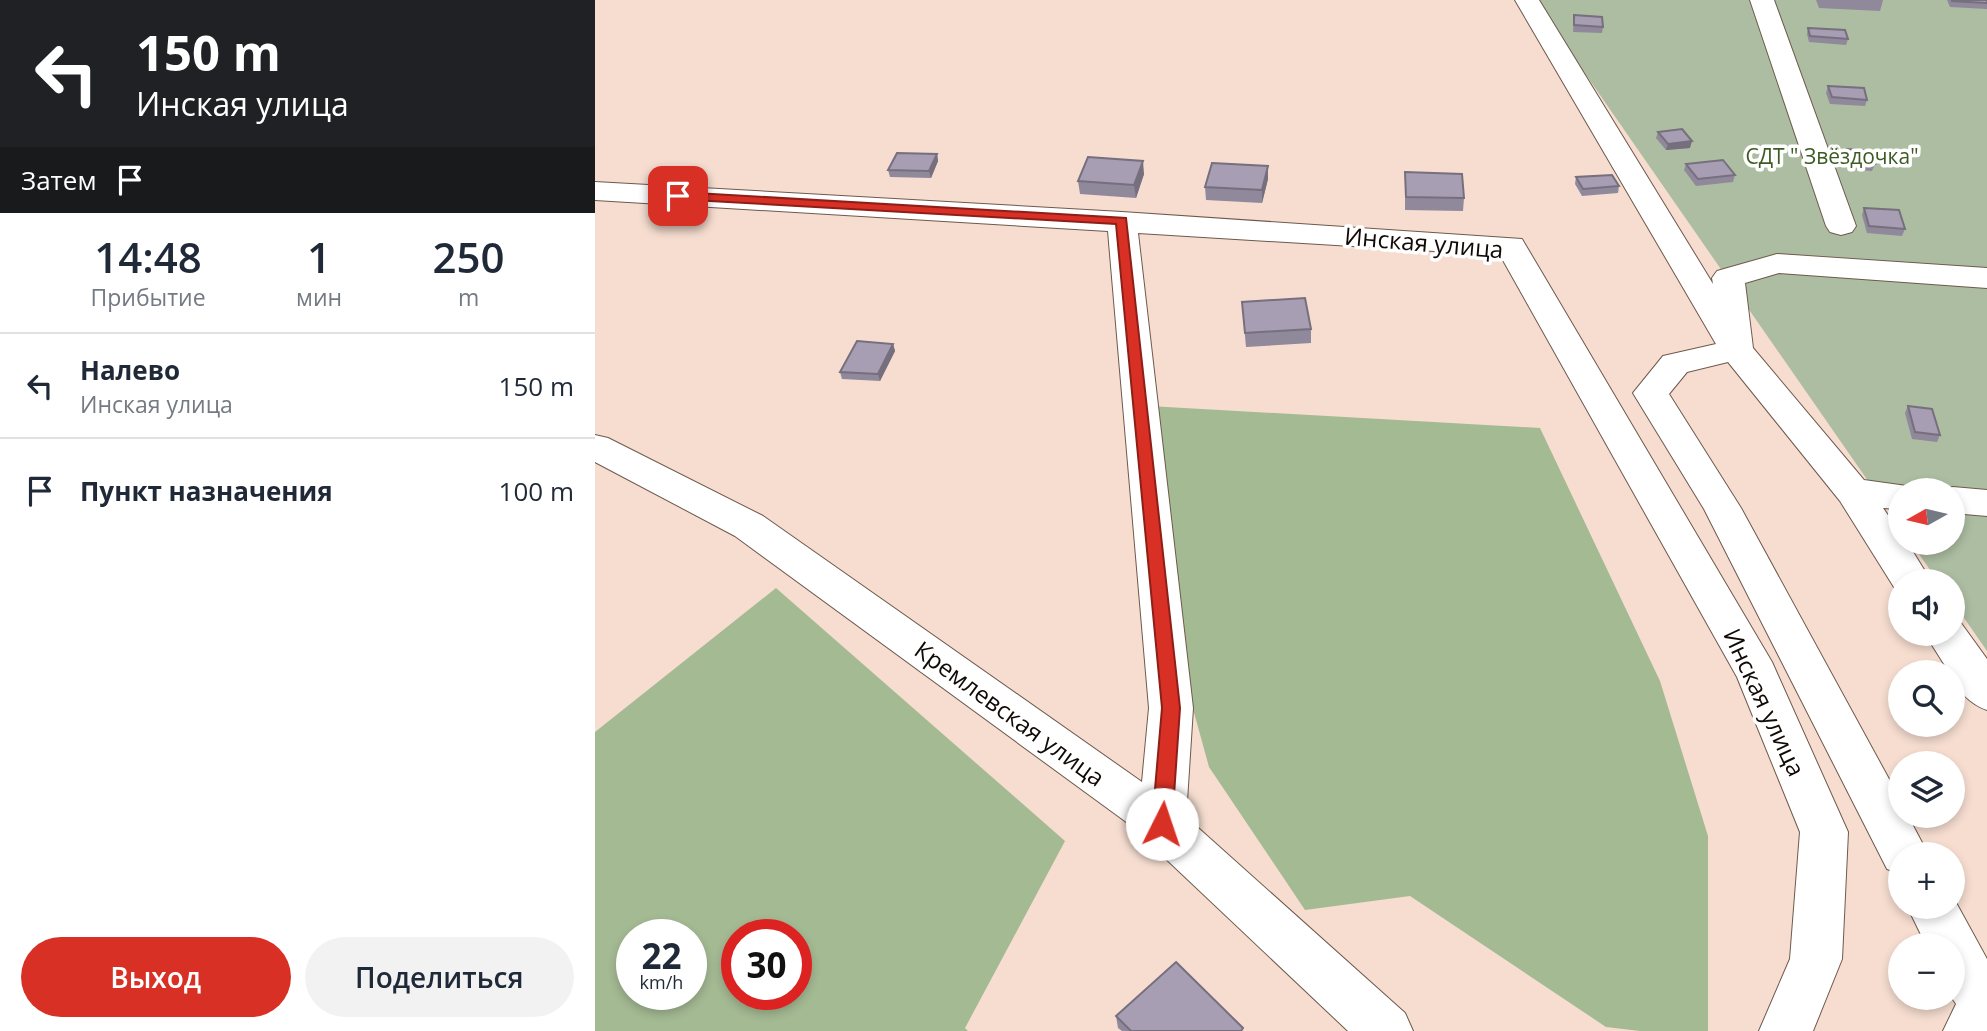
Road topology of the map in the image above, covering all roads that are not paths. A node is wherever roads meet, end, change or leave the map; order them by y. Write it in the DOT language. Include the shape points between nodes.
graph roads {
  1 [pos="1527,0"];
  2 [pos="1762,0"];
  3 [pos="595,191"];
  4 [pos="1122,221"];
  5 [pos="1841,226"];
  6 [pos="1987,278"];
  7 [pos="1736,350"];
  8 [pos="595,447"];
  9 [pos="1853,492"];
  10 [pos="1888,495"];
  11 [pos="1965,501"];
  12 [pos="1987,503"];
  13 [pos="1904,569"];
  14 [pos="1954,646"];
  15 [pos="1987,693"];
  16 [pos="1162,824"];
  17 [pos="1898,842"];
  18 [pos="1965,969"];
  19 [pos="1386,1031"];
  20 [pos="1786,1031"];
  21 [pos="1970,1031"];
  1 -- 7 [label="street"];
  2 -- 5 [label="street"];
  3 -- 4 [label="street, Инская улица"];
  4 -- 16 [label="street" via="1171,708"];
  4 -- 20 [label="street, Инская улица" via="1511,246 1757,674 1824,832 1816,959"];
  6 -- 7 [label="street" via="1777,263 1728,278"];
  7 -- 9 [label="street"];
  7 -- 17 [label="street" via="1675,364 1651,393 1722,508"];
  8 -- 16 [label="street, Кремлевская улица" via="749,526"];
  9 -- 10 [label="street"];
  9 -- 13 [label="street"];
  11 -- 12 [label="street"];
  14 -- 15 [label="street"];
  16 -- 19 [label="street, Кремлевская улица"];
  18 -- 21 [label="street" via="1983,1004"];
}
